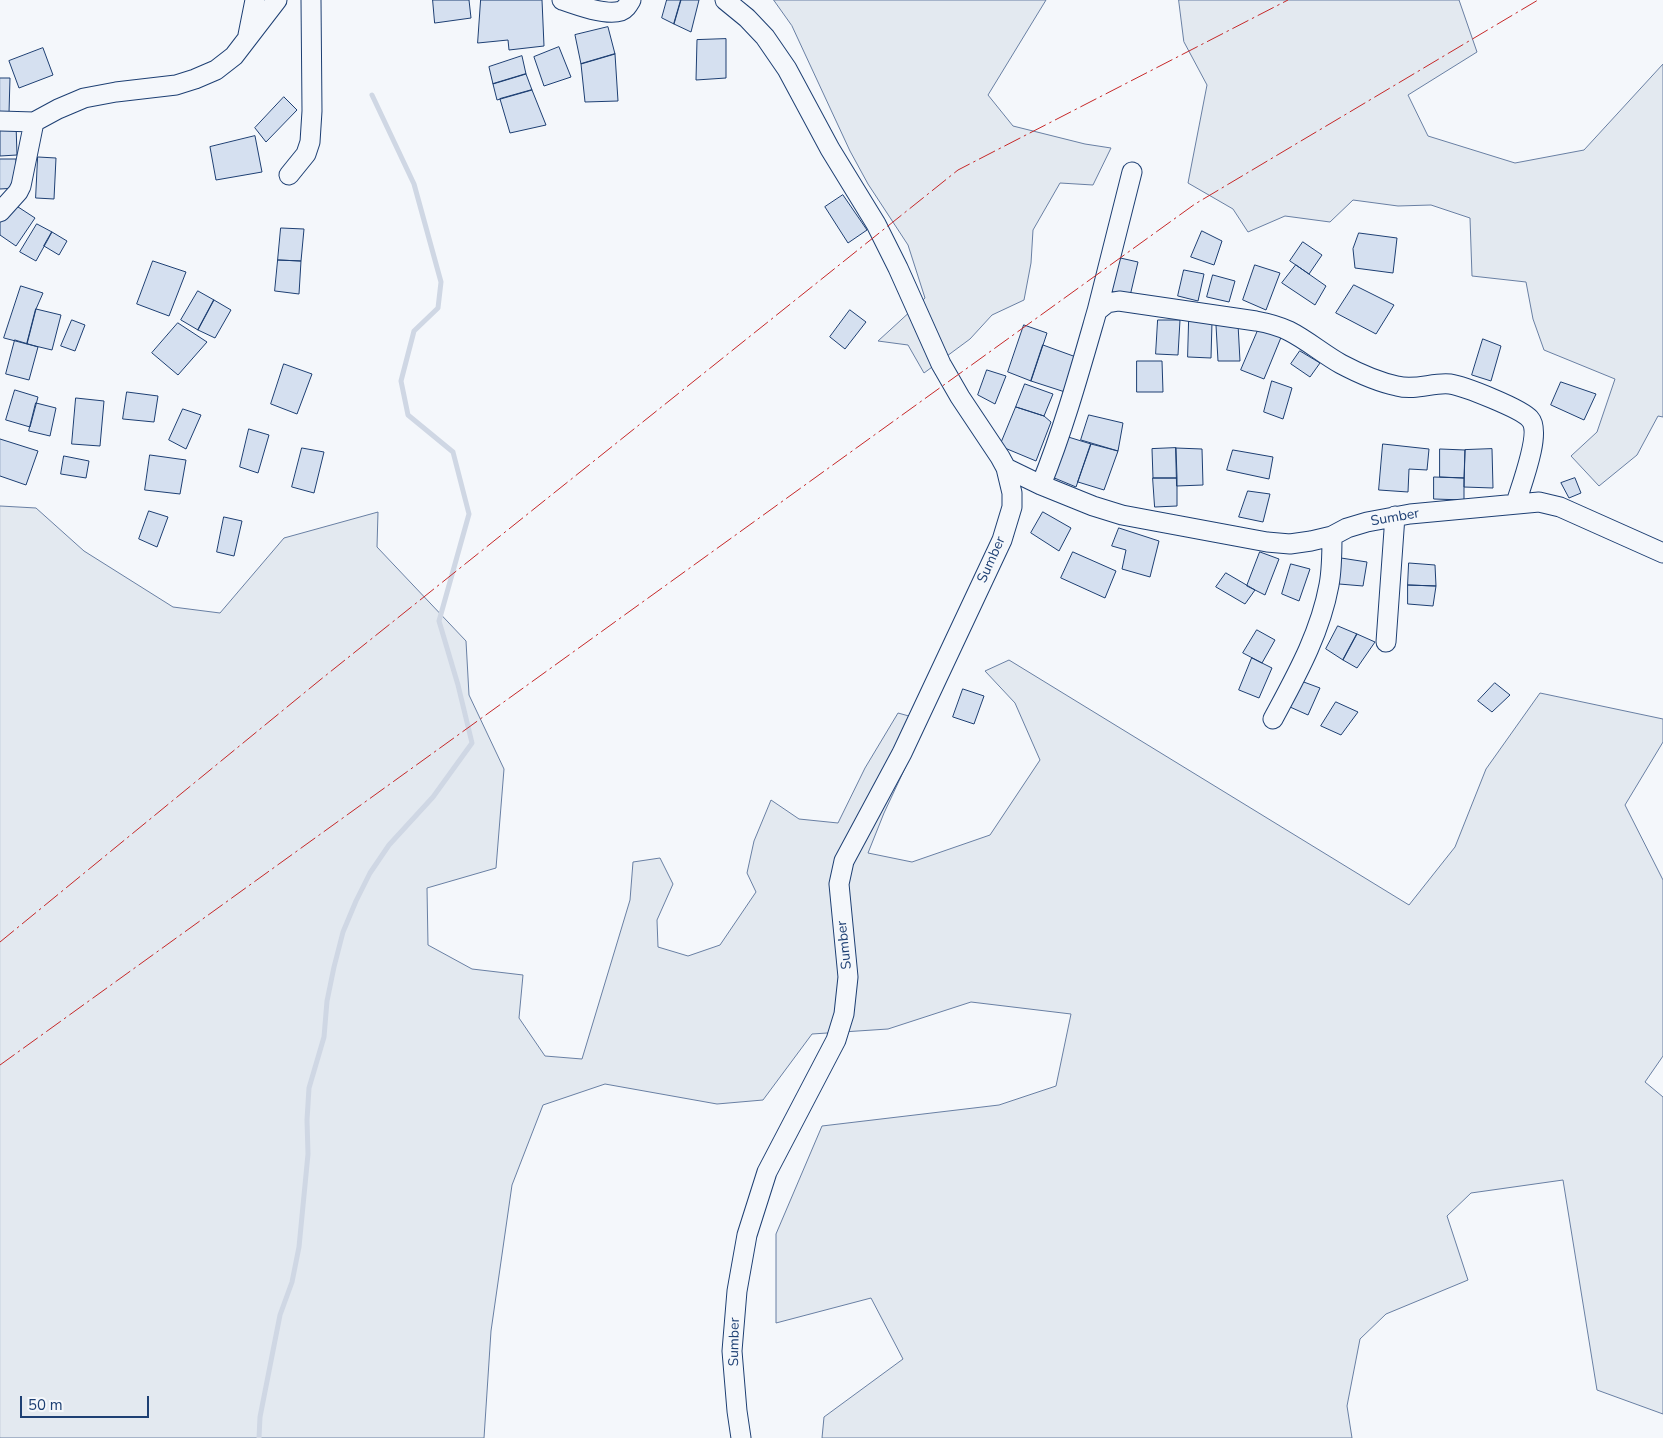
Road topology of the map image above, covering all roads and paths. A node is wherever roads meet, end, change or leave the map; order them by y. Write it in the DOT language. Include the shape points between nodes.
graph roads {
  1 [pos="255,0"];
  2 [pos="277,0"];
  3 [pos="311,0"];
  4 [pos="562,0"];
  5 [pos="631,0"];
  6 [pos="725,0"];
  7 [pos="248,39"];
  8 [pos="0,121"];
  9 [pos="34,122"];
  10 [pos="1132,172"];
  11 [pos="289,175"];
  12 [pos="0,212"];
  13 [pos="1097,311"];
  14 [pos="1006,468"];
  15 [pos="1041,485"];
  16 [pos="1516,503"];
  17 [pos="1394,516"];
  18 [pos="1332,536"];
  19 [pos="1663,553"];
  20 [pos="1386,642"];
  21 [pos="1272,719"];
  22 [pos="741,1438"];
  1 -- 7 [label="street"];
  2 -- 7 [label="street"];
  3 -- 11 [label="street" via="310,142 306,154"];
  4 -- 5 [label="street" via="607,12 620,11"];
  6 -- 14 [label="street, Sumber" via="765,37 787,69 830,149 876,224 940,364"];
  7 -- 9 [label="street" via="216,70 196,79 84,98"];
  8 -- 9 [label="street"];
  9 -- 12 [label="street" via="24,179 18,192"];
  10 -- 13 [label="street"];
  13 -- 15 [label="street" via="1074,393"];
  13 -- 16 [label="street" via="1120,301 1265,323 1288,331 1341,364 1390,385 1418,388 1449,384 1521,412 1531,420 1535,431"];
  14 -- 15 [label="street, Sumber"];
  14 -- 22 [label="street, Sumber" via="1012,507 1002,540 902,753 844,861 839,884 848,977 844,1014 836,1040 767,1172 747,1235 737,1291 732,1351"];
  15 -- 18 [label="street, Sumber" via="1093,506 1149,521 1267,542 1290,544"];
  16 -- 17 [label="street, Sumber"];
  16 -- 19 [label="street, Sumber" via="1538,502 1555,506"];
  17 -- 18 [label="street, Sumber" via="1354,526"];
  17 -- 20 [label="street"];
  18 -- 21 [label="street" via="1329,584 1323,611 1313,640"];
}
